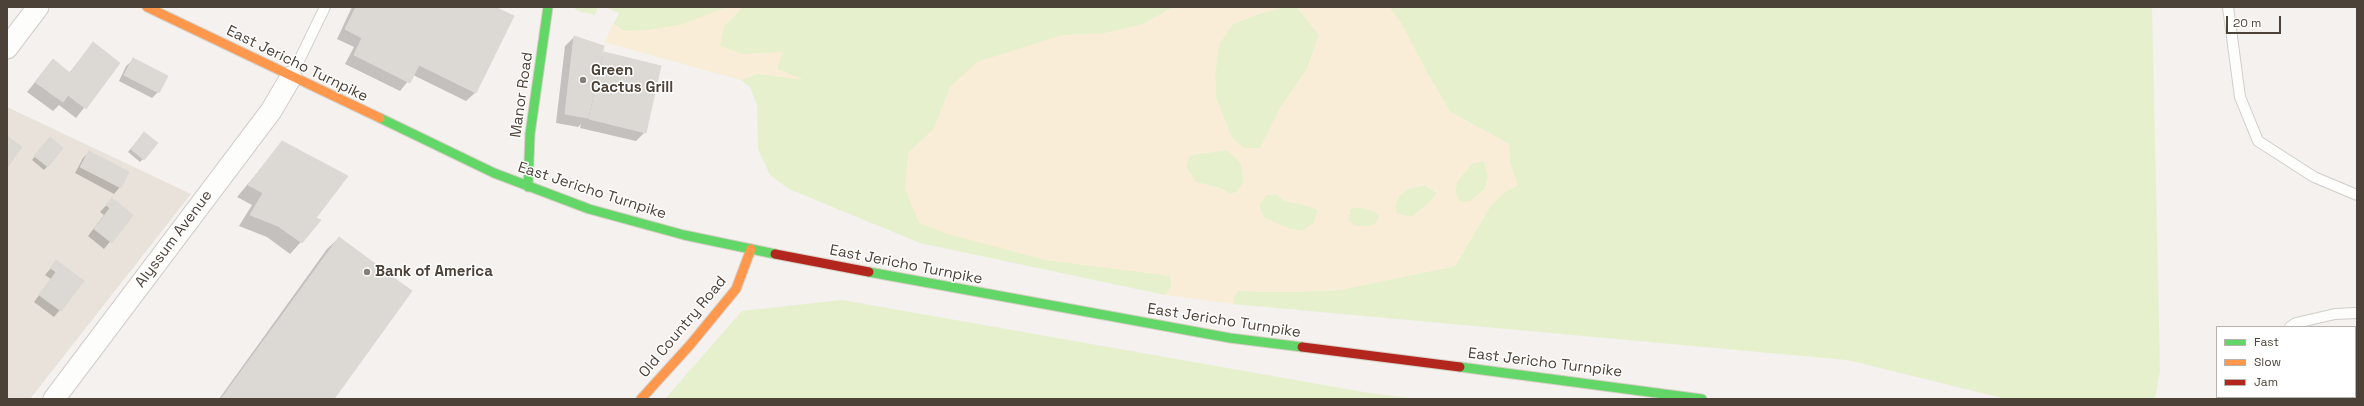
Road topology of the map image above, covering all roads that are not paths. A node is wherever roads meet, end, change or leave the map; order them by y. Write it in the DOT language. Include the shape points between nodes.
graph roads {
  1 [pos="38,7"];
  2 [pos="148,7"];
  3 [pos="325,7"];
  4 [pos="548,7"];
  5 [pos="2228,7"];
  6 [pos="7,48"];
  7 [pos="291,77"];
  8 [pos="528,187"];
  9 [pos="2357,195"];
  10 [pos="751,249"];
  11 [pos="2357,313"];
  12 [pos="2292,326"];
  13 [pos="54,399"];
  14 [pos="642,399"];
  15 [pos="1702,399"];
  1 -- 6 [label="street"];
  2 -- 7 [label="main road, East Jericho Turnpike"];
  3 -- 7 [label="lane"];
  4 -- 8 [label="main road, Manor Road" via="530,134"];
  5 -- 9 [label="lane" via="2240,97 2258,141 2314,177"];
  7 -- 8 [label="main road, East Jericho Turnpike"];
  7 -- 13 [label="street, Alyssum Avenue" via="270,112"];
  8 -- 10 [label="main road, East Jericho Turnpike" via="589,208 677,233"];
  10 -- 14 [label="main road, Old Country Road" via="736,289"];
  10 -- 15 [label="main road, East Jericho Turnpike" via="936,286 1230,338"];
  11 -- 12 [label="lane" via="2335,314"];
}
